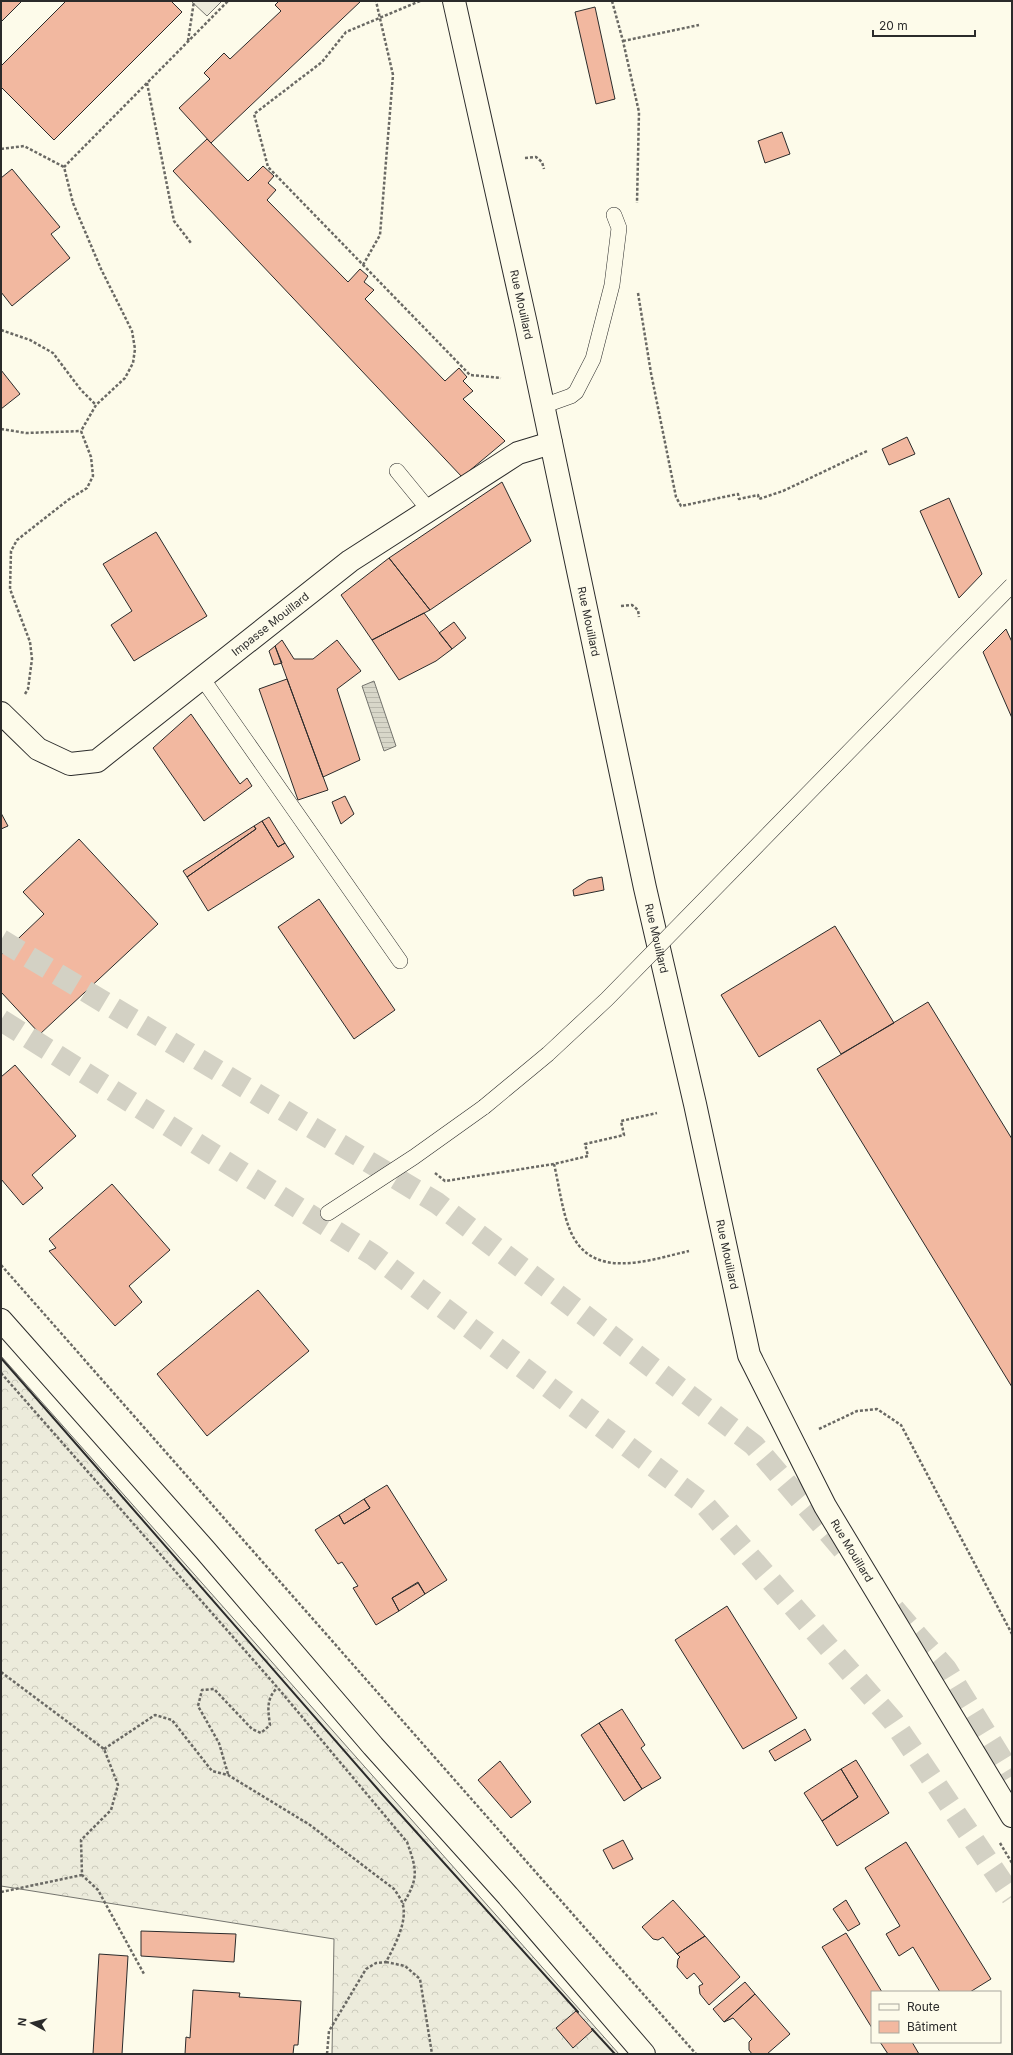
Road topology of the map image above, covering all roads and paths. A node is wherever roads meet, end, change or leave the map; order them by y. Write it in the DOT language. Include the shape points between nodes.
graph roads {
  1 [pos="194,1"];
  2 [pos="228,1"];
  3 [pos="376,1"];
  4 [pos="420,1"];
  5 [pos="454,1"];
  6 [pos="612,1"];
  7 [pos="380,18"];
  8 [pos="699,25"];
  9 [pos="188,41"];
  10 [pos="623,41"];
  11 [pos="147,83"];
  12 [pos="1,149"];
  13 [pos="525,158"];
  14 [pos="64,167"];
  15 [pos="544,169"];
  16 [pos="616,221"];
  17 [pos="191,242"];
  18 [pos="363,264"];
  19 [pos="637,289"];
  20 [pos="1,330"];
  21 [pos="501,378"];
  22 [pos="96,405"];
  23 [pos="543,406"];
  24 [pos="1,430"];
  25 [pos="81,431"];
  26 [pos="551,443"];
  27 [pos="867,451"];
  28 [pos="397,471"];
  29 [pos="429,510"];
  30 [pos="1012,585"];
  31 [pos="621,606"];
  32 [pos="639,617"];
  33 [pos="202,678"];
  34 [pos="5,717"];
  35 [pos="400,961"];
  36 [pos="656,1113"];
  37 [pos="554,1164"];
  38 [pos="433,1171"];
  39 [pos="328,1213"];
  40 [pos="689,1250"];
  41 [pos="1,1265"];
  42 [pos="1,1320"];
  43 [pos="1,1373"];
  44 [pos="793,1442"];
  45 [pos="1012,1634"];
  46 [pos="1,1672"];
  47 [pos="277,1687"];
  48 [pos="104,1749"];
  49 [pos="228,1775"];
  50 [pos="1012,1816"];
  51 [pos="82,1874"];
  52 [pos="1,1892"];
  53 [pos="403,1904"];
  54 [pos="386,1962"];
  55 [pos="144,1974"];
  56 [pos="327,2054"];
  57 [pos="432,2054"];
  58 [pos="644,2054"];
  59 [pos="696,2054"];
  1 -- 9 [label="path"];
  2 -- 9 [label="path"];
  3 -- 7 [label="path"];
  4 -- 7 [label="path"];
  5 -- 23 [label="main road, Rue Mouillard"];
  6 -- 10 [label="path"];
  7 -- 18 [label="path" via="393,75 380,235"];
  7 -- 18 [label="path" via="346,32 322,62 254,114 268,167"];
  8 -- 10 [label="path"];
  9 -- 11 [label="path"];
  10 -- 16 [label="path" via="639,112 637,202"];
  11 -- 14 [label="path"];
  11 -- 17 [label="path" via="174,221"];
  12 -- 14 [label="path" via="24,146"];
  13 -- 15 [label="path" via="536,157 542,162"];
  14 -- 22 [label="path" via="73,202 101,269 132,331 135,349 133,363 125,378"];
  16 -- 23 [label="lane" via="612,285 593,359 576,392"];
  18 -- 21 [label="path" via="470,375"];
  19 -- 27 [label="path" via="676,497 682,506 738,494 739,499 758,495 759,499 783,491"];
  20 -- 22 [label="path" via="30,340 53,353 81,390"];
  22 -- 25 [label="path"];
  23 -- 26 [label="main road, Rue Mouillard"];
  24 -- 25 [label="path" via="26,433"];
  25 -- 34 [label="path" via="91,457 93,476 87,488 16,540 11,551 10,589 26,630 32,659 28,689"];
  26 -- 29 [label="main road, Impasse Mouillard" via="518,453"];
  26 -- 44 [label="main road, Rue Mouillard" via="643,880 749,1355"];
  28 -- 29 [label="lane"];
  29 -- 33 [label="main road, Impasse Mouillard" via="350,561"];
  30 -- 39 [label="lane, bridge" via="607,999 548,1054 484,1107 414,1157"];
  31 -- 32 [label="path" via="632,604 638,610"];
  33 -- 34 [label="main road, Impasse Mouillard" via="97,761 70,764 38,749"];
  33 -- 35 [label="lane"];
  36 -- 37 [label="path" via="621,1121 624,1135 585,1144 588,1156"];
  37 -- 38 [label="path" via="445,1181"];
  37 -- 40 [label="path" via="570,1230 579,1246 593,1257 611,1264 629,1264"];
  41 -- 59 [label="path"];
  42 -- 58 [label="main road"];
  43 -- 47 [label="path"];
  44 -- 45 [label="path" via="857,1410 878,1409 901,1426"];
  44 -- 50 [label="main road, Rue Mouillard" via="825,1506"];
  46 -- 48 [label="path"];
  47 -- 49 [label="path" via="268,1705 270,1725 261,1733 252,1729 214,1689 202,1690 198,1706 219,1742"];
  47 -- 53 [label="path" via="407,1842 416,1867 412,1888"];
  48 -- 49 [label="path" via="155,1715 172,1720 212,1771"];
  48 -- 51 [label="path" via="118,1785 111,1810 81,1840"];
  49 -- 53 [label="path" via="310,1825 394,1889"];
  51 -- 52 [label="path"];
  51 -- 55 [label="path" via="98,1890"];
  53 -- 54 [label="path" via="398,1938"];
  54 -- 56 [label="path" via="366,1968 329,2031"];
  54 -- 57 [label="path" via="405,1966 420,1979"];
}
